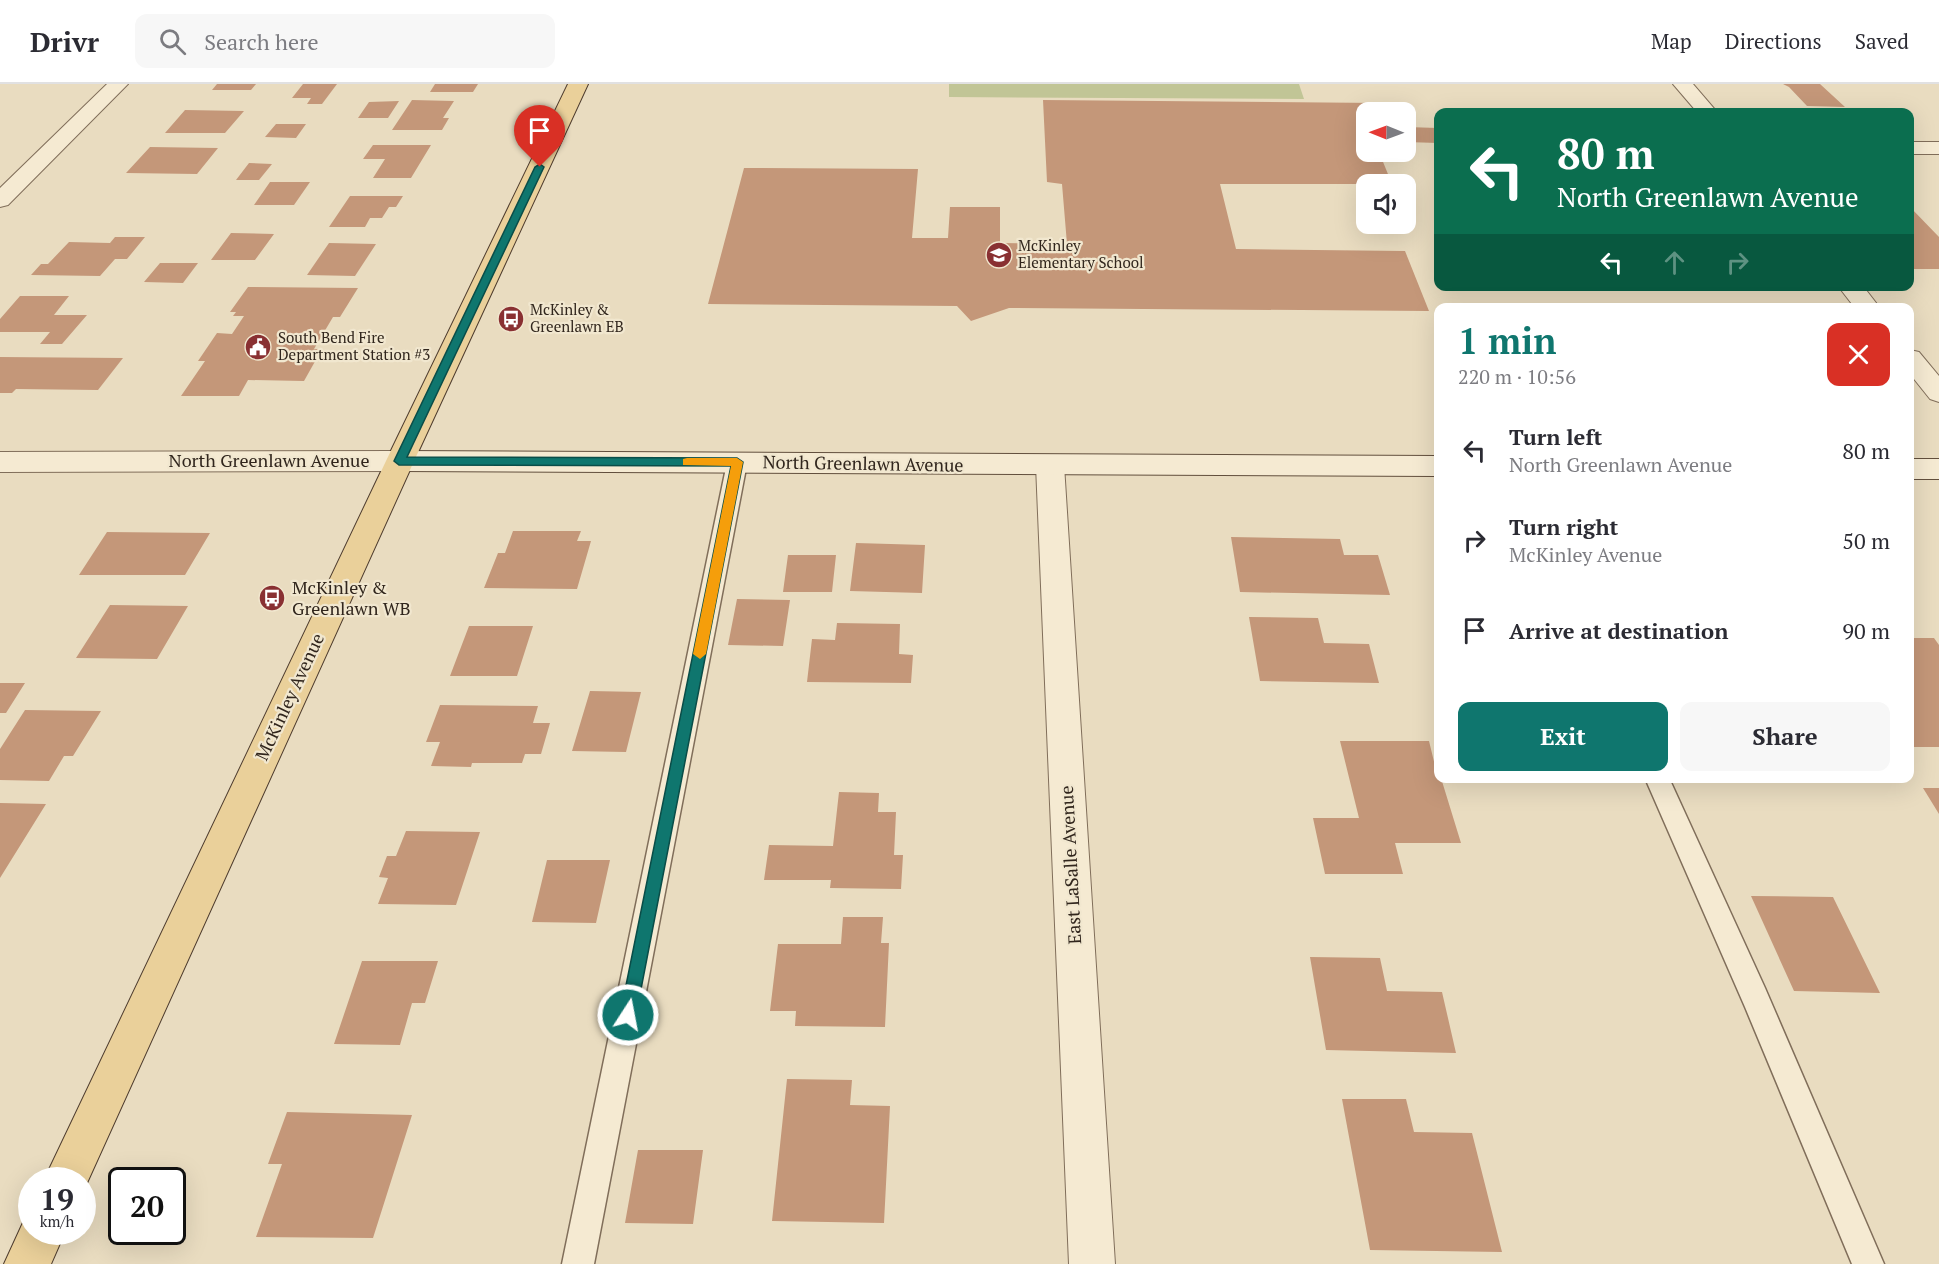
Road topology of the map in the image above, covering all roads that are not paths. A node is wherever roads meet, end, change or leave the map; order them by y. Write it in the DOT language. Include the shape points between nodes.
graph roads {
  1 [pos="118,84"];
  2 [pos="578,84"];
  3 [pos="1683,84"];
  4 [pos="1704,108"];
  5 [pos="1914,148"];
  6 [pos="1939,148"];
  7 [pos="0,200"];
  8 [pos="1854,291"];
  9 [pos="1864,303"];
  10 [pos="1914,363"];
  11 [pos="1939,393"];
  12 [pos="399,461"];
  13 [pos="0,462"];
  14 [pos="737,462"];
  15 [pos="1050,465"];
  16 [pos="1434,466"];
  17 [pos="1914,469"];
  18 [pos="1939,469"];
  19 [pos="1659,783"];
  20 [pos="72,1167"];
  21 [pos="36,1245"];
  22 [pos="27,1264"];
  23 [pos="578,1264"];
  24 [pos="1092,1264"];
  25 [pos="1868,1264"];
  1 -- 7 [label="street"];
  2 -- 12 [label="main road, McKinley Avenue"];
  3 -- 4 [label="street"];
  5 -- 6 [label="street"];
  8 -- 9 [label="street"];
  10 -- 11 [label="street"];
  12 -- 13 [label="street, North Greenlawn Avenue"];
  12 -- 14 [label="street, North Greenlawn Avenue"];
  12 -- 20 [label="main road, McKinley Avenue"];
  14 -- 15 [label="street, North Greenlawn Avenue"];
  14 -- 23 [label="lane"];
  15 -- 16 [label="street, North Greenlawn Avenue"];
  15 -- 24 [label="street, East LaSalle Avenue"];
  17 -- 18 [label="street"];
  19 -- 25 [label="lane"];
  21 -- 22 [label="main road"];
}
